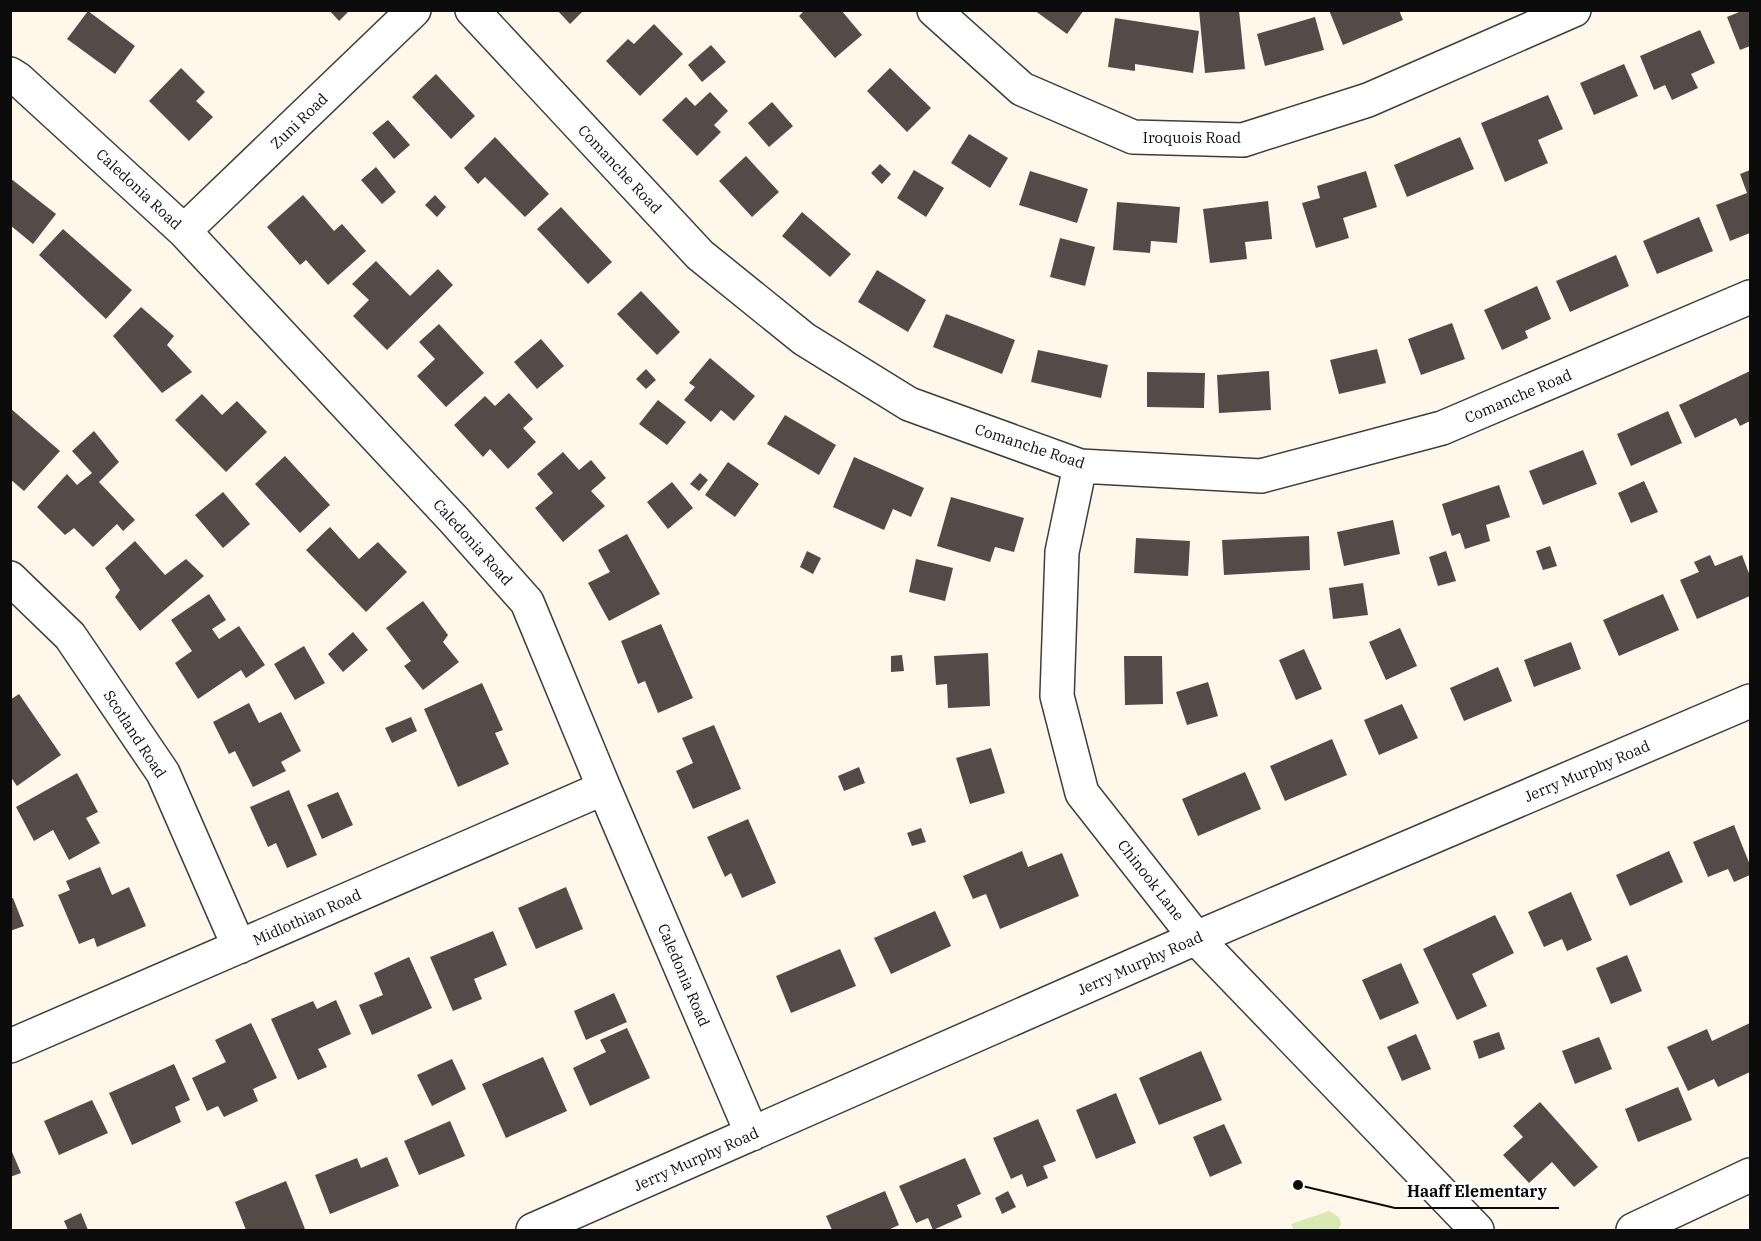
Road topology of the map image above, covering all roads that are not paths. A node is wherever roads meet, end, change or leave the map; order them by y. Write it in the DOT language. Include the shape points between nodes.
graph roads {
  1 [pos="414,10"];
  2 [pos="472,10"];
  3 [pos="934,10"];
  4 [pos="1574,10"];
  5 [pos="10,74"];
  6 [pos="184,231"];
  7 [pos="1750,297"];
  8 [pos="1080,466"];
  9 [pos="10,578"];
  10 [pos="1750,701"];
  11 [pos="604,788"];
  12 [pos="1196,938"];
  13 [pos="239,947"];
  14 [pos="10,1046"];
  15 [pos="752,1134"];
  16 [pos="1750,1175"];
  17 [pos="1464,1225"];
  18 [pos="533,1230"];
  19 [pos="1633,1230"];
  1 -- 6 [label="street, Zuni Road"];
  2 -- 8 [label="street, Comanche Road" via="700,255 804,339 909,404"];
  3 -- 4 [label="street, Iroquois Road" via="1022,89 1133,137 1243,140 1368,100"];
  5 -- 6 [label="street, Caledonia Road"];
  6 -- 11 [label="street, Caledonia Road" via="527,602"];
  7 -- 8 [label="street, Comanche Road" via="1442,428 1261,476"];
  8 -- 12 [label="street, Chinook Lane" via="1062,552 1057,696 1082,793"];
  9 -- 13 [label="street, Scotland Road" via="70,636 163,773"];
  10 -- 12 [label="street, Jerry Murphy Road"];
  11 -- 13 [label="street, Midlothian Road"];
  11 -- 15 [label="street, Caledonia Road"];
  12 -- 15 [label="street, Jerry Murphy Road"];
  12 -- 17 [label="street, Chinook Lane"];
  13 -- 14 [label="street, Midlothian Road"];
  15 -- 18 [label="street, Jerry Murphy Road"];
  16 -- 19 [label="street"];
}
